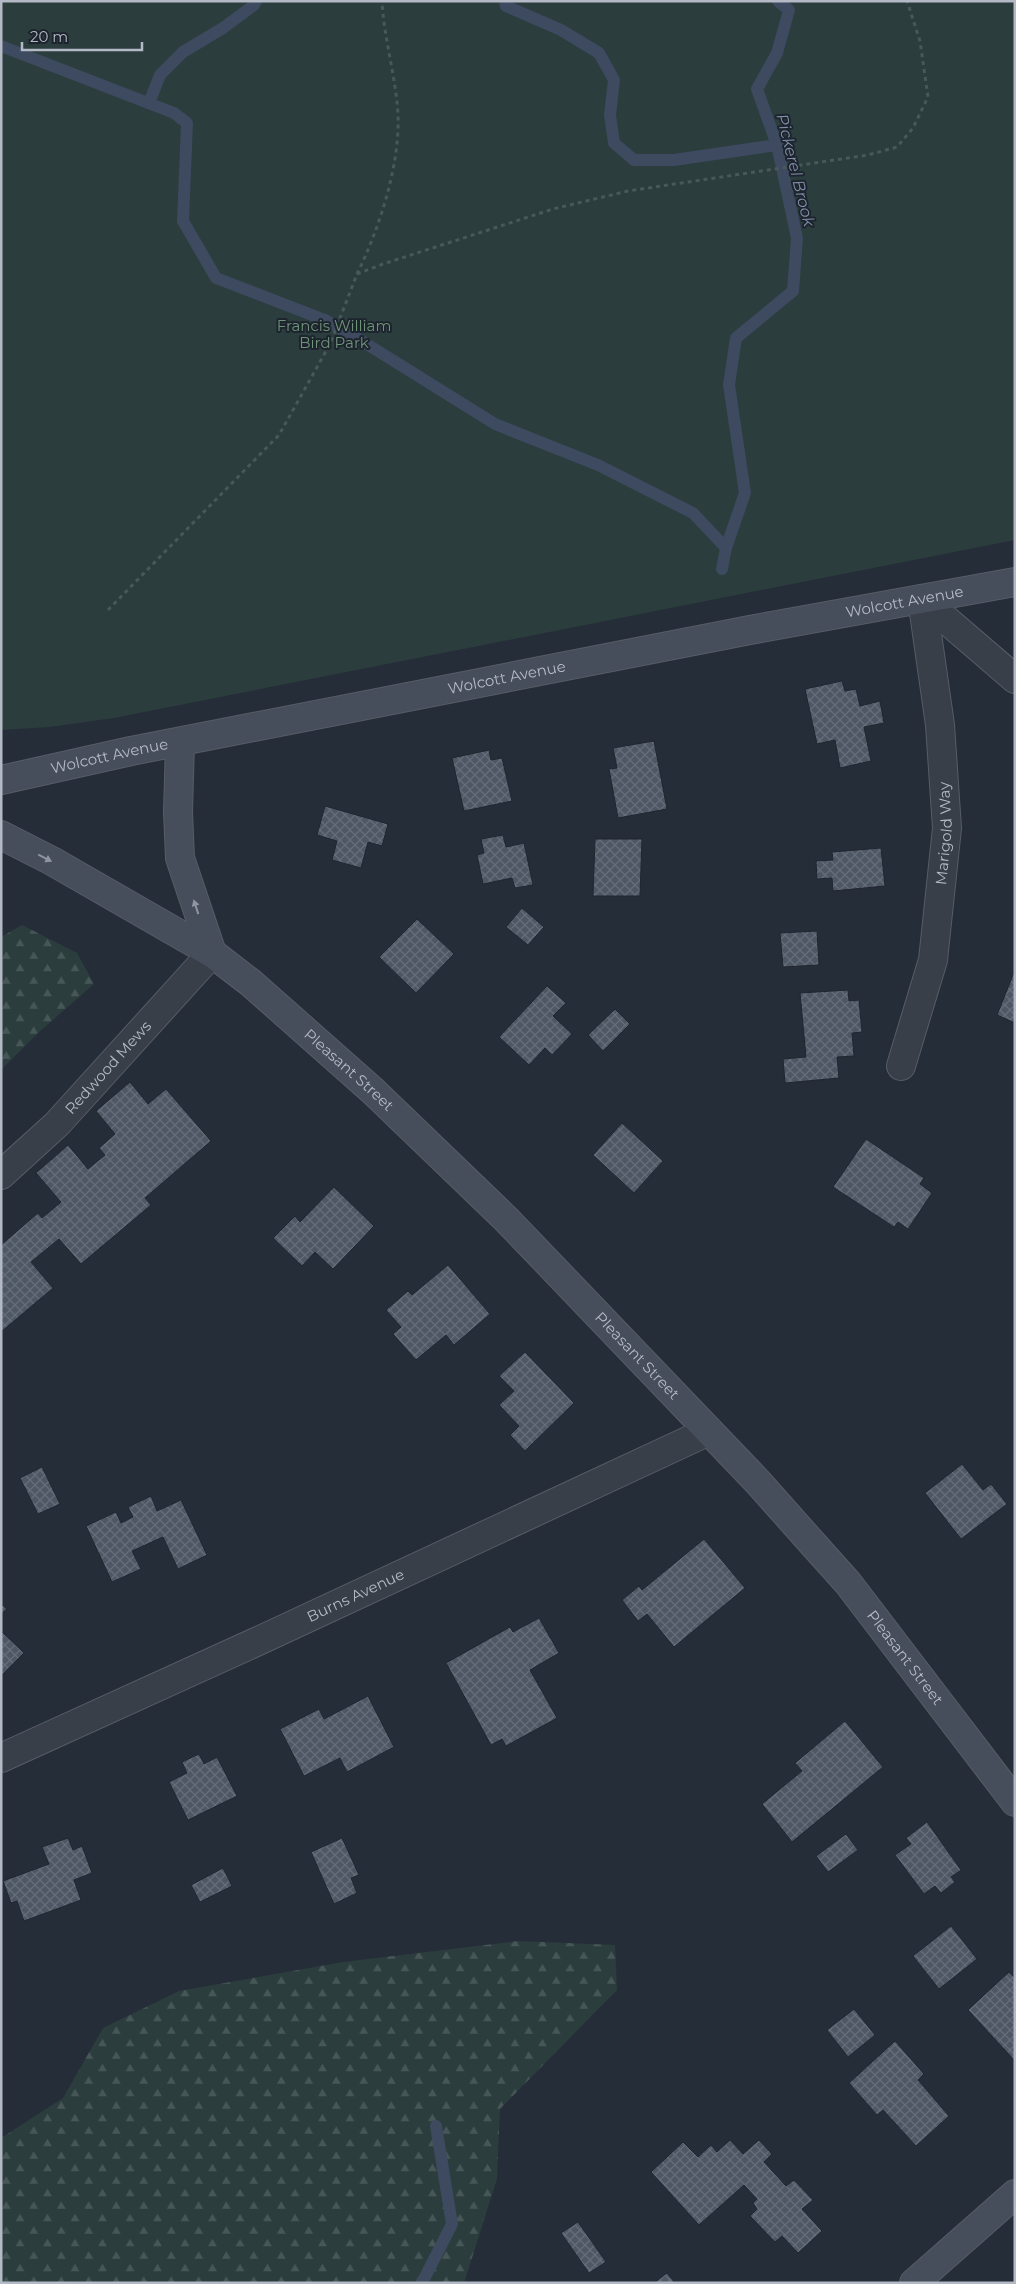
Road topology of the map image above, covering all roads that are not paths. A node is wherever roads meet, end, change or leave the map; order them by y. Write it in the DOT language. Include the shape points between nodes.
graph roads {
  1 [pos="1015,582"];
  2 [pos="922,599"];
  3 [pos="1015,679"];
  4 [pos="180,743"];
  5 [pos="1,780"];
  6 [pos="1,836"];
  7 [pos="212,953"];
  8 [pos="901,1066"];
  9 [pos="1,1175"];
  10 [pos="709,1431"];
  11 [pos="1,1758"];
  12 [pos="1015,1802"];
  13 [pos="1015,2194"];
  14 [pos="914,2283"];
  1 -- 2 [label="street, Wolcott Avenue"];
  2 -- 3 [label="street"];
  2 -- 4 [label="street, Wolcott Avenue"];
  2 -- 8 [label="street, Marigold Way" via="940,725 947,828 933,960"];
  4 -- 5 [label="street, Wolcott Avenue"];
  7 -- 4 [label="street, one-way" via="180,858"];
  6 -- 7 [label="street, Pleasant Street, one-way"];
  7 -- 9 [label="street, Redwood Mews" via="57,1124"];
  7 -- 10 [label="street, Pleasant Street" via="251,983 373,1091 508,1221"];
  10 -- 11 [label="street, Burns Avenue"];
  10 -- 12 [label="street, Pleasant Street" via="848,1583"];
  13 -- 14 [label="street"];
}
